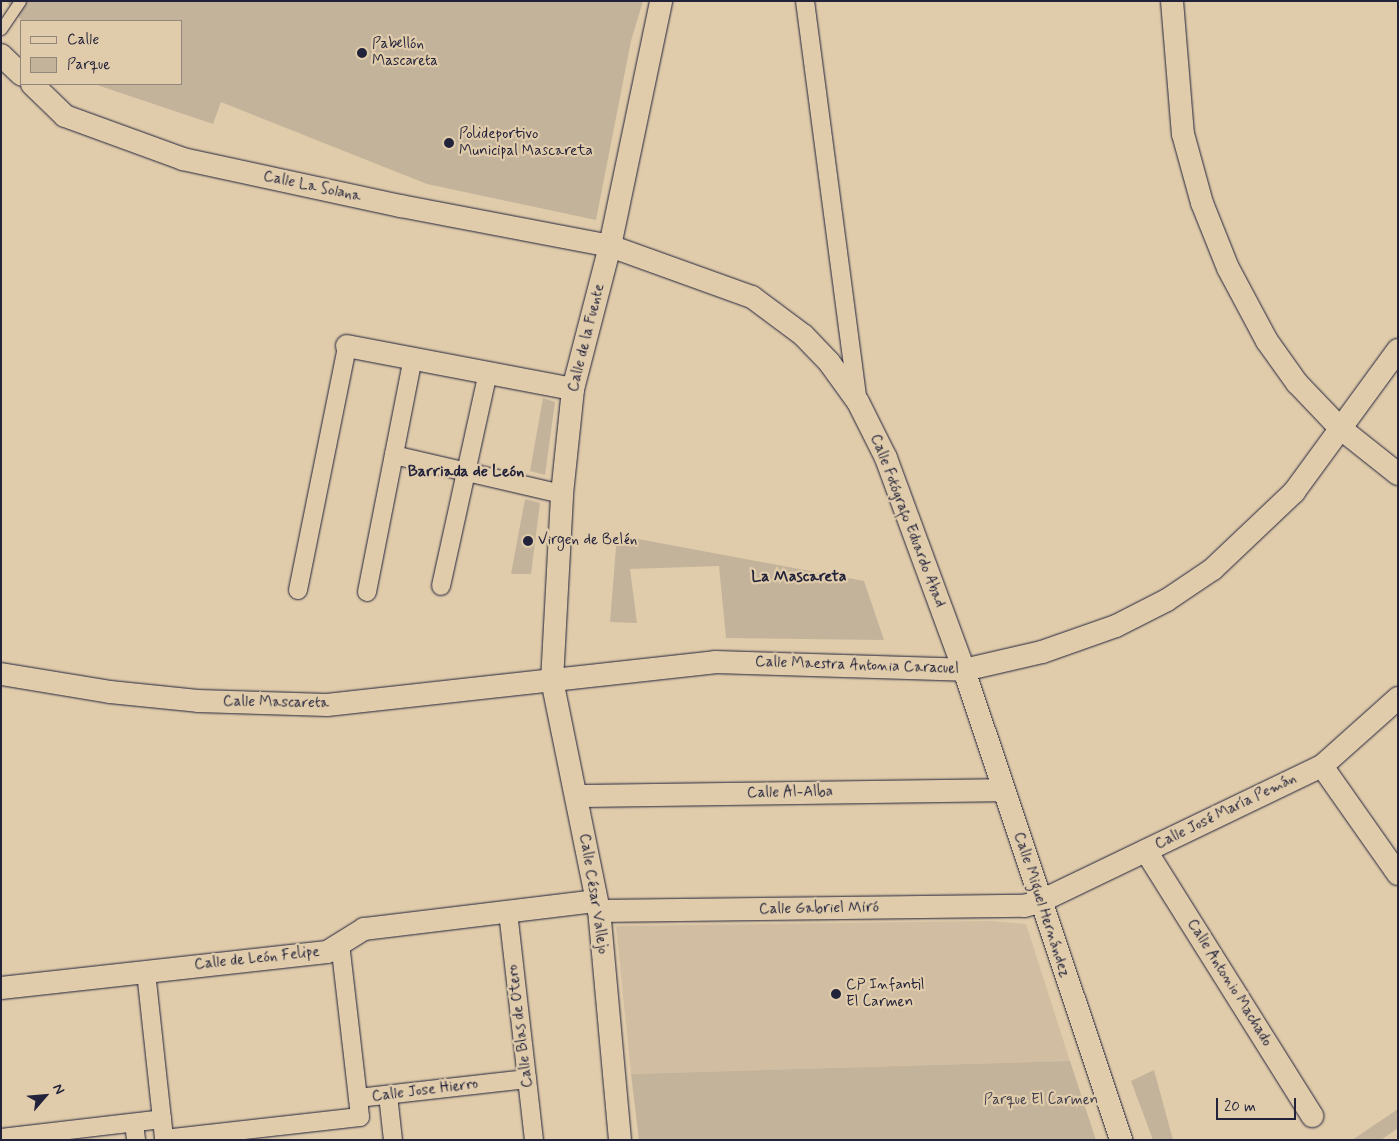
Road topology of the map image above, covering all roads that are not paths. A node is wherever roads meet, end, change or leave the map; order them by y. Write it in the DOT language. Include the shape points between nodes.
graph roads {
  1 [pos="20,1"];
  2 [pos="661,1"];
  3 [pos="805,1"];
  4 [pos="1172,1"];
  5 [pos="1,29"];
  6 [pos="1,55"];
  7 [pos="20,73"];
  8 [pos="33,85"];
  9 [pos="610,246"];
  10 [pos="347,346"];
  11 [pos="1398,350"];
  12 [pos="413,358"];
  13 [pos="488,373"];
  14 [pos="573,389"];
  15 [pos="858,402"];
  16 [pos="1340,428"];
  17 [pos="394,455"];
  18 [pos="466,472"];
  19 [pos="1398,474"];
  20 [pos="562,494"];
  21 [pos="441,586"];
  22 [pos="298,590"];
  23 [pos="367,592"];
  24 [pos="964,670"];
  25 [pos="1,674"];
  26 [pos="552,681"];
  27 [pos="1398,698"];
  28 [pos="1322,766"];
  29 [pos="1003,790"];
  30 [pos="576,796"];
  31 [pos="1146,851"];
  32 [pos="1398,874"];
  33 [pos="1040,902"];
  34 [pos="597,906"];
  35 [pos="508,912"];
  36 [pos="340,943"];
  37 [pos="146,972"];
  38 [pos="1,988"];
  39 [pos="527,1079"];
  40 [pos="388,1095"];
  41 [pos="358,1098"];
  42 [pos="1312,1116"];
  43 [pos="162,1119"];
  44 [pos="135,1131"];
  45 [pos="1,1138"];
  46 [pos="393,1140"];
  47 [pos="534,1140"];
  48 [pos="620,1140"];
  49 [pos="1121,1140"];
  1 -- 5 [label="lane"];
  2 -- 9 [label="street, Calle de la Fuente"];
  3 -- 15 [label="street"];
  4 -- 16 [label="street" via="1183,134 1228,268 1267,341 1297,383"];
  6 -- 7 [label="street"];
  8 -- 9 [label="street, Calle La Solana" via="66,116 183,159 401,206"];
  9 -- 14 [label="street, Calle de la Fuente"];
  9 -- 15 [label="street, Calle Fotógrafo Eduardo Abad" via="752,297 804,336 829,362"];
  10 -- 12 [label="street"];
  10 -- 22 [label="street"];
  11 -- 16 [label="street, Calle Maestra Antonia Caracuel"];
  12 -- 13 [label="street"];
  12 -- 17 [label="street"];
  13 -- 14 [label="street"];
  13 -- 18 [label="street"];
  14 -- 20 [label="street, Calle de la Fuente"];
  15 -- 24 [label="street, Calle Fotógrafo Eduardo Abad" via="886,458"];
  16 -- 19 [label="street"];
  16 -- 24 [label="street, Calle Maestra Antonia Caracuel" via="1294,492 1252,535 1213,569 1166,600 1116,626 1042,652"];
  17 -- 18 [label="street"];
  17 -- 23 [label="street"];
  18 -- 20 [label="street"];
  18 -- 21 [label="street"];
  20 -- 26 [label="street, Calle de la Fuente"];
  24 -- 26 [label="street, Calle Maestra Antonia Caracuel" via="715,662"];
  24 -- 29 [label="street, Calle Miguel Hernández"];
  25 -- 26 [label="street, Calle Mascareta" via="110,692 198,701 327,705"];
  26 -- 30 [label="street, Calle César Vallejo"];
  27 -- 28 [label="street, Calle José María Pemán"];
  28 -- 31 [label="street, Calle José María Pemán"];
  28 -- 32 [label="street"];
  29 -- 30 [label="street, Calle Al-Alba"];
  29 -- 33 [label="street, Calle Miguel Hernández"];
  30 -- 34 [label="street, Calle César Vallejo"];
  31 -- 33 [label="street, Calle José María Pemán"];
  31 -- 42 [label="street, Calle Antonio Machado"];
  33 -- 34 [label="street, Calle Gabriel Miró" via="1024,906"];
  33 -- 49 [label="street, Calle Miguel Hernández"];
  34 -- 35 [label="street, Calle de León Felipe"];
  34 -- 48 [label="street, Calle César Vallejo"];
  35 -- 36 [label="street, Calle de León Felipe" via="364,929"];
  35 -- 39 [label="street, Calle Blas de Otero"];
  36 -- 37 [label="street, Calle de León Felipe" via="327,952"];
  36 -- 41 [label="street"];
  37 -- 38 [label="street, Calle de León Felipe"];
  37 -- 43 [label="street"];
  39 -- 40 [label="street, Calle Jose Hierro"];
  39 -- 47 [label="street, Calle Blas de Otero"];
  40 -- 41 [label="street, Calle Jose Hierro"];
  40 -- 46 [label="street"];
  41 -- 43 [label="street, Calle Jose Hierro" via="360,1117 164,1139"];
  43 -- 44 [label="street"];
  44 -- 45 [label="street"];
}
